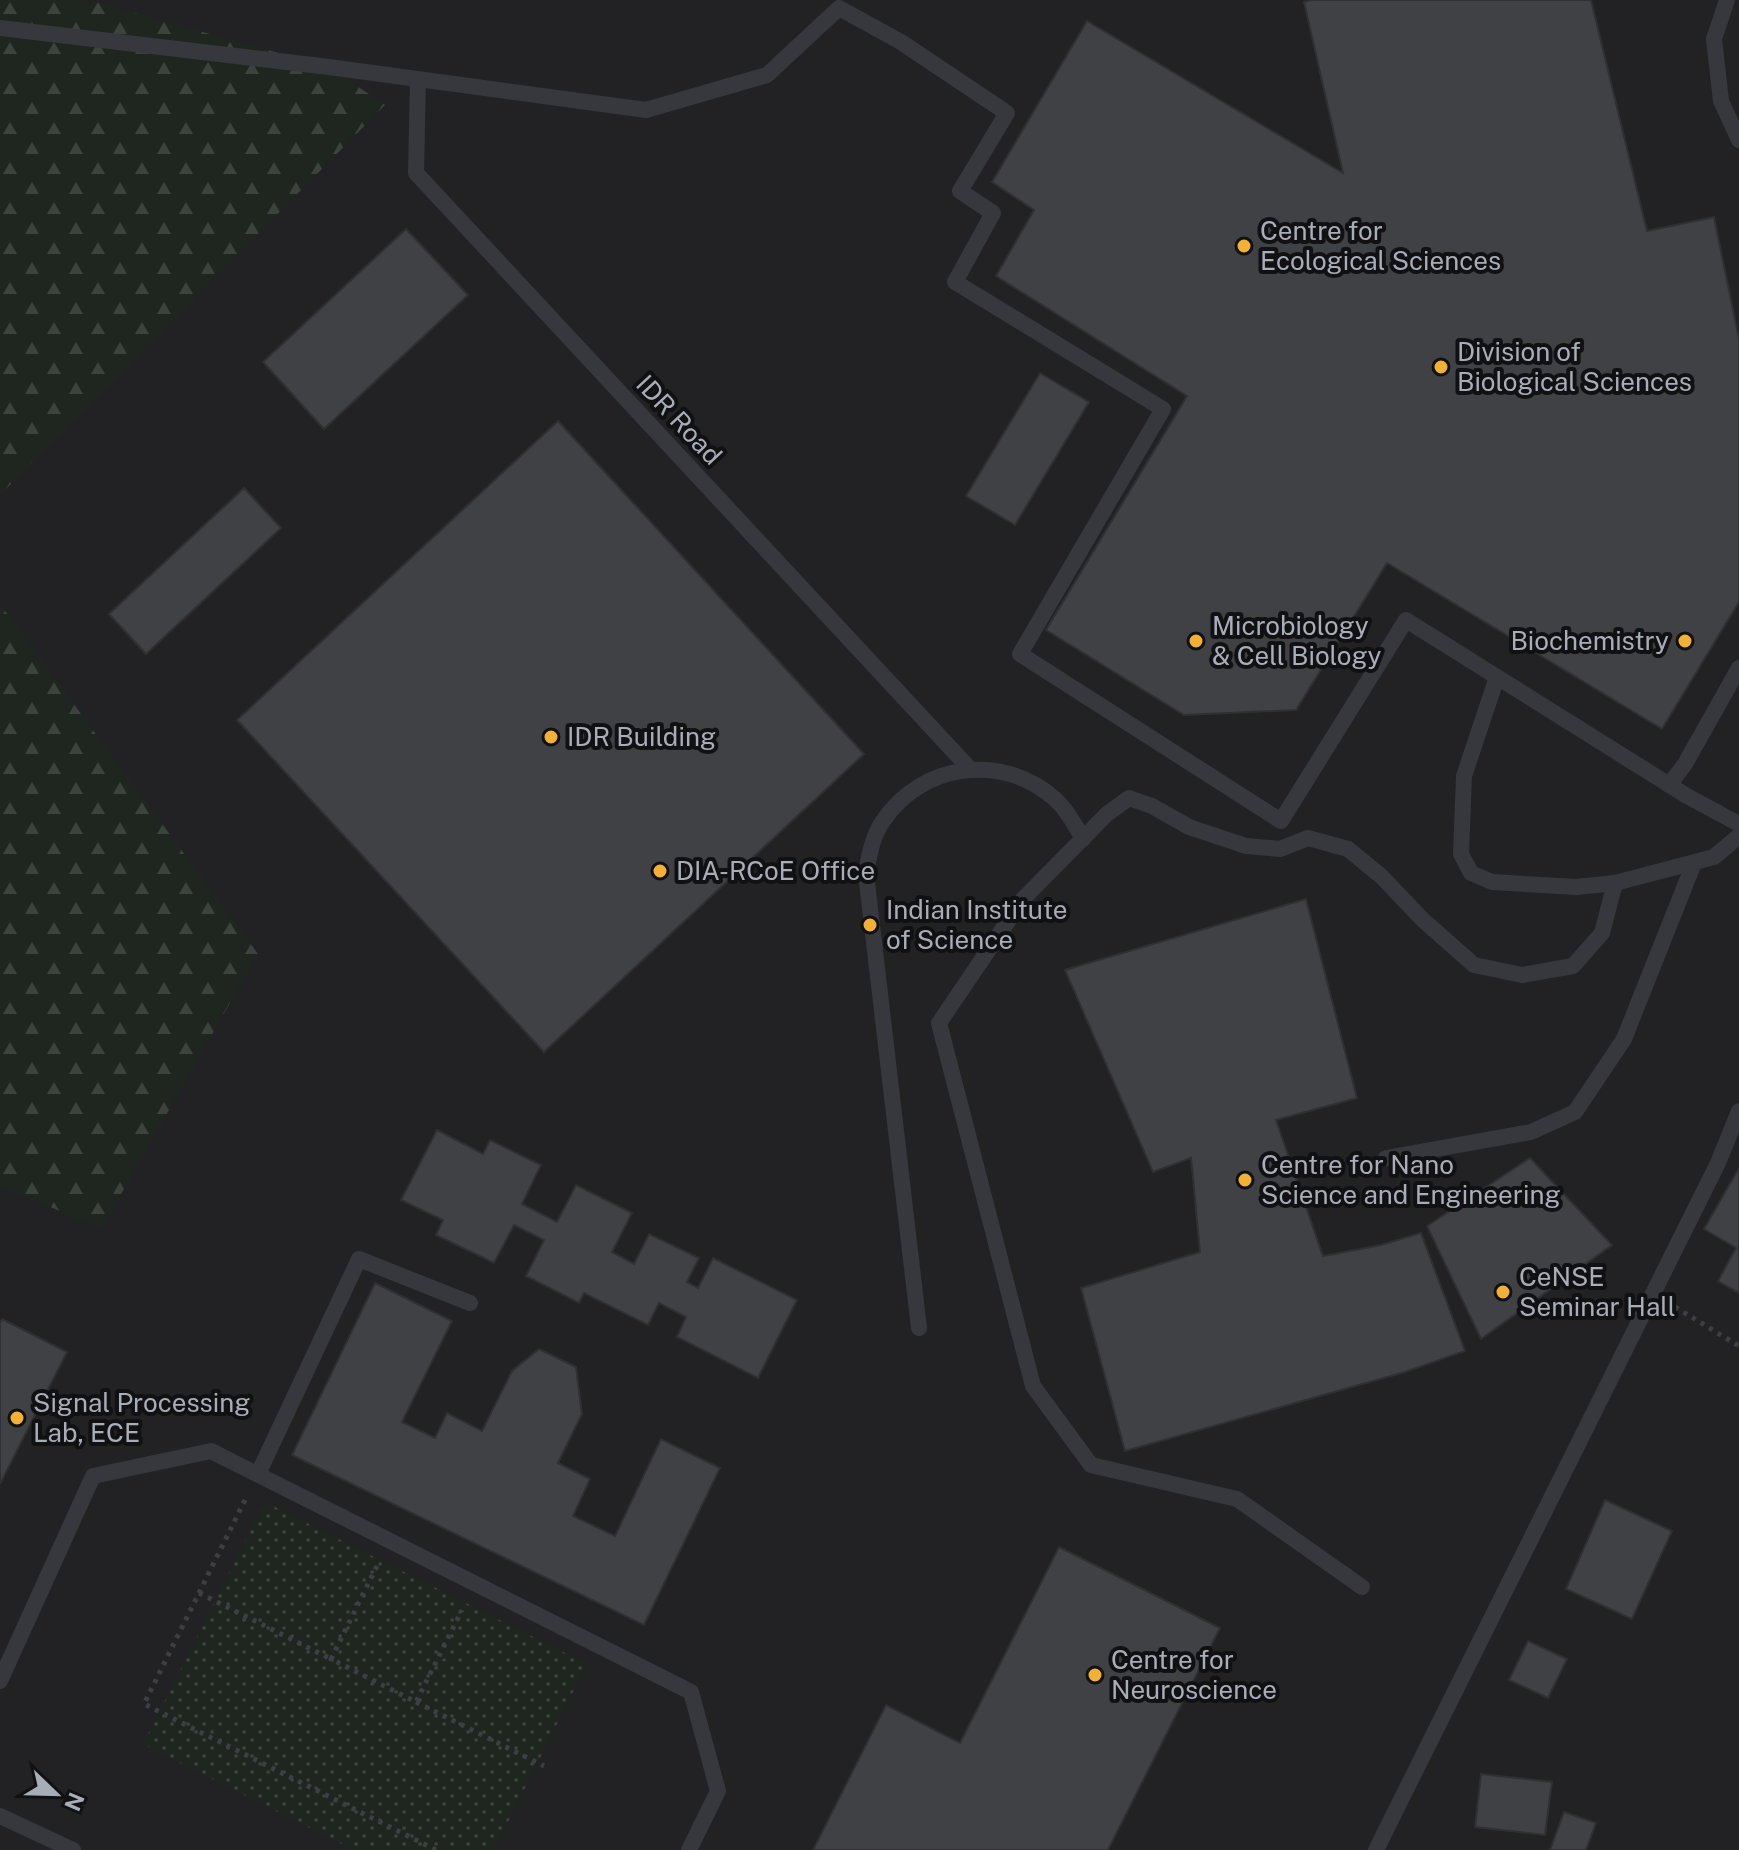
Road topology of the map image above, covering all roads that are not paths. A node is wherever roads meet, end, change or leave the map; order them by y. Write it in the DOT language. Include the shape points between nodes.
graph roads {
  1 [pos="1727,0"];
  2 [pos="841,4"];
  3 [pos="0,28"];
  4 [pos="418,79"];
  5 [pos="1739,140"];
  6 [pos="1739,668"];
  7 [pos="1497,677"];
  8 [pos="970,769"];
  9 [pos="1669,785"];
  10 [pos="1739,824"];
  11 [pos="1739,836"];
  12 [pos="1083,839"];
  13 [pos="1694,863"];
  14 [pos="1615,883"];
  15 [pos="1739,1111"];
  16 [pos="1386,1158"];
  17 [pos="470,1303"];
  18 [pos="919,1328"];
  19 [pos="258,1474"];
  20 [pos="1362,1587"];
  21 [pos="0,1681"];
  22 [pos="0,1816"];
  23 [pos="73,1850"];
  24 [pos="689,1850"];
  25 [pos="1376,1850"];
  1 -- 5 [label="lane" via="1714,39 1721,101"];
  2 -- 4 [label="lane" via="767,75 646,110"];
  2 -- 7 [label="lane" via="1007,113 960,191 993,213 955,282 1163,409 1020,654 1281,821 1406,620"];
  3 -- 4 [label="lane"];
  4 -- 8 [label="lane, IDR Road" via="416,173"];
  6 -- 9 [label="lane"];
  7 -- 9 [label="lane"];
  7 -- 14 [label="lane" via="1464,776 1461,854 1471,873 1492,882 1576,887"];
  8 -- 12 [label="lane" via="1005,772 1038,786 1057,800"];
  8 -- 18 [label="lane" via="944,774 898,802 870,847 866,874"];
  9 -- 10 [label="lane"];
  11 -- 13 [label="lane" via="1714,857"];
  12 -- 14 [label="lane" via="1129,798 1189,827 1246,846 1280,849 1308,838 1348,849 1474,965 1522,975 1573,966 1602,933"];
  12 -- 20 [label="lane" via="1023,899 939,1023 1033,1386 1091,1465 1237,1499"];
  13 -- 14 [label="lane"];
  13 -- 16 [label="lane" via="1624,1039 1575,1112 1531,1132"];
  15 -- 25 [label="lane" via="1718,1163"];
  17 -- 19 [label="lane" via="359,1259"];
  19 -- 21 [label="lane" via="211,1451 93,1476"];
  19 -- 24 [label="lane" via="691,1692 718,1791"];
  22 -- 23 [label="lane"];
}
